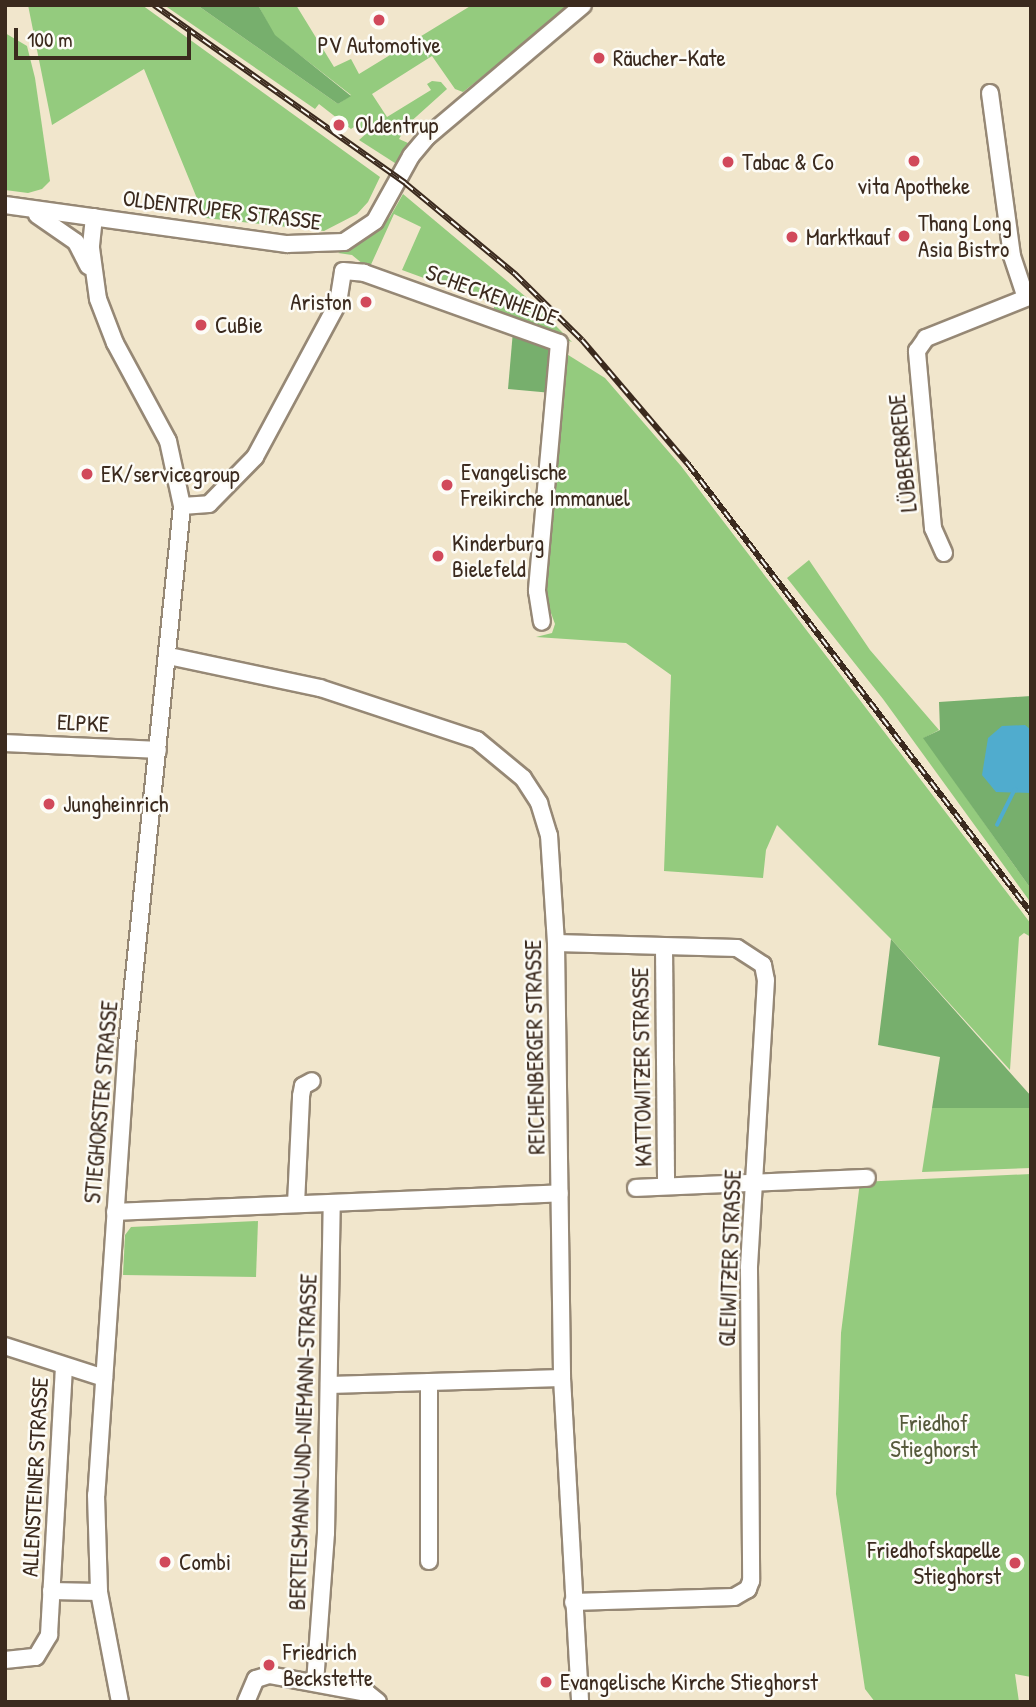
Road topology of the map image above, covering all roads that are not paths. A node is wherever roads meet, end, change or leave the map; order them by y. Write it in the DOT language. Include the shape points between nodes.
graph roads {
  1 [pos="583,5"];
  2 [pos="990,93"];
  3 [pos="5,205"];
  4 [pos="22,207"];
  5 [pos="94,218"];
  6 [pos="94,278"];
  7 [pos="1028,297"];
  8 [pos="182,506"];
  9 [pos="944,553"];
  10 [pos="542,622"];
  11 [pos="169,656"];
  12 [pos="5,743"];
  13 [pos="158,750"];
  14 [pos="556,943"];
  15 [pos="664,947"];
  16 [pos="312,1081"];
  17 [pos="867,1178"];
  18 [pos="756,1182"];
  19 [pos="666,1186"];
  20 [pos="636,1188"];
  21 [pos="560,1193"];
  22 [pos="332,1203"];
  23 [pos="296,1204"];
  24 [pos="115,1212"];
  25 [pos="5,1346"];
  26 [pos="64,1366"];
  27 [pos="104,1378"];
  28 [pos="562,1378"];
  29 [pos="429,1382"];
  30 [pos="329,1385"];
  31 [pos="429,1562"];
  32 [pos="51,1591"];
  33 [pos="99,1592"];
  34 [pos="573,1602"];
  35 [pos="5,1660"];
  36 [pos="315,1683"];
  37 [pos="120,1702"];
  38 [pos="246,1702"];
  39 [pos="378,1702"];
  40 [pos="580,1702"];
  1 -- 5 [label="street, OLDENTRUPER STRASSE" via="428,137 411,156 375,221 344,242 295,245"];
  2 -- 7 [label="street" via="1012,256"];
  3 -- 4 [label="street, OLDENTRUPER STRASSE"];
  4 -- 5 [label="street, OLDENTRUPER STRASSE"];
  4 -- 6 [label="street, STIEGHORSTER STRASSE" via="53,222 76,242"];
  5 -- 6 [label="street, STIEGHORSTER STRASSE"];
  6 -- 8 [label="street, STIEGHORSTER STRASSE" via="107,326 168,441"];
  7 -- 9 [label="street, LÜBBERBREDE" via="932,335 918,348 933,528"];
  8 -- 10 [label="street, SCHECKENHEIDE" via="215,500 255,457 338,303 343,271 380,279 559,343 537,591"];
  8 -- 11 [label="street, STIEGHORSTER STRASSE"];
  11 -- 13 [label="street, STIEGHORSTER STRASSE"];
  11 -- 14 [label="street, REICHENBERGER STRASSE" via="359,699 477,740 500,756 523,778 539,803 550,835"];
  12 -- 13 [label="street, ELPKE"];
  13 -- 24 [label="street, STIEGHORSTER STRASSE"];
  14 -- 15 [label="street, GLEIWITZER STRASSE"];
  14 -- 21 [label="street, REICHENBERGER STRASSE"];
  15 -- 18 [label="street, GLEIWITZER STRASSE" via="737,948 763,965"];
  15 -- 19 [label="street, KATTOWITZER STRASSE"];
  16 -- 23 [label="street" via="303,1086 301,1096"];
  17 -- 18 [label="street"];
  18 -- 19 [label="street"];
  18 -- 34 [label="street, GLEIWITZER STRASSE" via="749,1269 751,1570 747,1589 734,1597"];
  19 -- 20 [label="street"];
  21 -- 22 [label="street"];
  21 -- 28 [label="street, REICHENBERGER STRASSE"];
  22 -- 23 [label="street"];
  22 -- 30 [label="street, BERTELSMANN-UND-NIEMANN-STRASSE"];
  23 -- 24 [label="street"];
  24 -- 27 [label="street, STIEGHORSTER STRASSE"];
  25 -- 26 [label="street"];
  26 -- 27 [label="street"];
  26 -- 32 [label="street, ALLENSTEINER STRASSE"];
  27 -- 33 [label="street, STIEGHORSTER STRASSE" via="95,1516"];
  28 -- 29 [label="street"];
  28 -- 34 [label="street, REICHENBERGER STRASSE"];
  29 -- 30 [label="street"];
  29 -- 31 [label="street"];
  30 -- 36 [label="street, BERTELSMANN-UND-NIEMANN-STRASSE" via="325,1545"];
  32 -- 33 [label="street, ALLENSTEINER STRASSE"];
  32 -- 35 [label="street, ALLENSTEINER STRASSE" via="46,1646 36,1657"];
  33 -- 37 [label="street, STIEGHORSTER STRASSE"];
  34 -- 40 [label="street, REICHENBERGER STRASSE"];
  36 -- 38 [label="street" via="262,1676 251,1685"];
  36 -- 39 [label="street" via="375,1696"];
}
